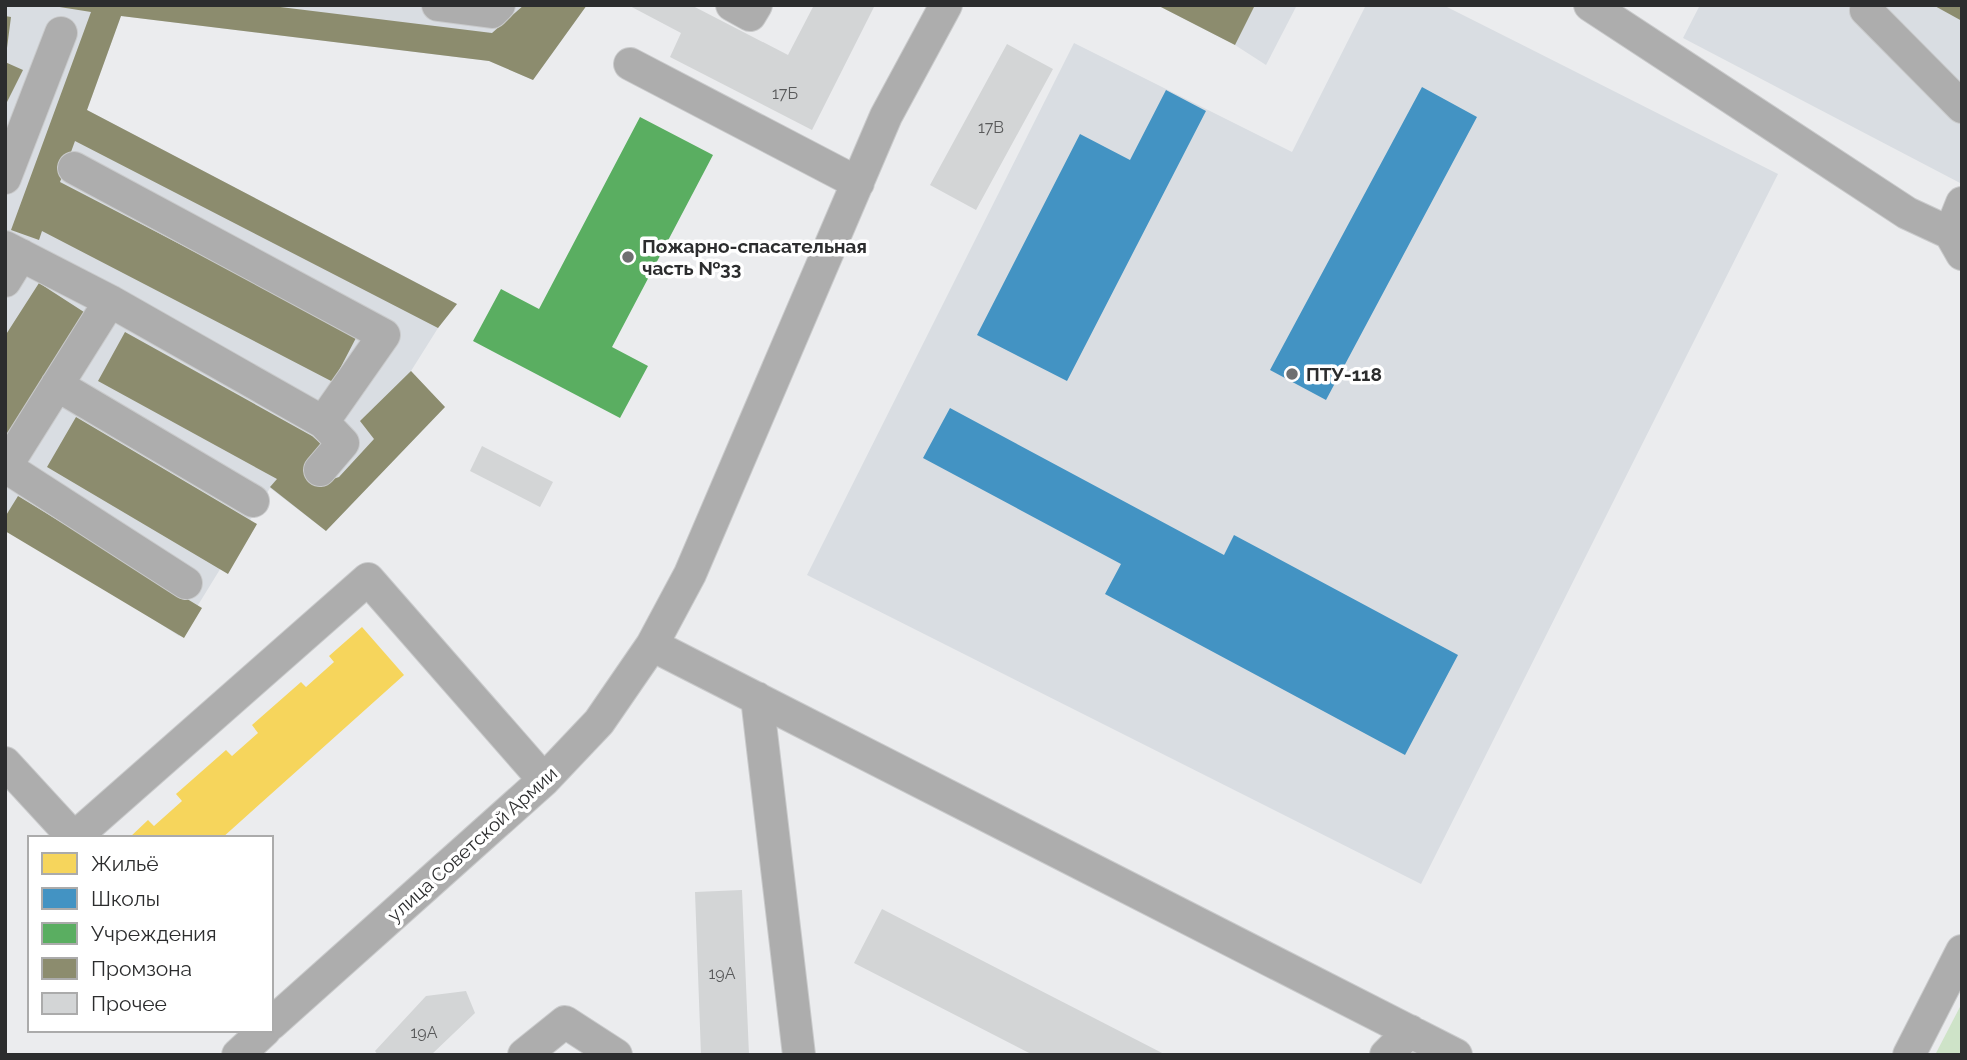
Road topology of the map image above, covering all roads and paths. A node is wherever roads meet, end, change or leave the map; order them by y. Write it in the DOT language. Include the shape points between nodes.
graph roads {
  1 [pos="438,5"];
  2 [pos="499,5"];
  3 [pos="732,5"];
  4 [pos="756,5"];
  5 [pos="946,5"];
  6 [pos="1590,5"];
  7 [pos="1867,5"];
  8 [pos="61,33"];
  9 [pos="629,64"];
  10 [pos="1962,107"];
  11 [pos="74,168"];
  12 [pos="5,178"];
  13 [pos="858,183"];
  14 [pos="1962,203"];
  15 [pos="1956,243"];
  16 [pos="10,261"];
  17 [pos="110,300"];
  18 [pos="57,385"];
  19 [pos="323,422"];
  20 [pos="6,468"];
  21 [pos="320,470"];
  22 [pos="253,501"];
  23 [pos="186,583"];
  24 [pos="652,645"];
  25 [pos="757,698"];
  26 [pos="5,763"];
  27 [pos="544,780"];
  28 [pos="72,836"];
  29 [pos="76,836"];
  30 [pos="1962,951"];
  31 [pos="273,1022"];
  32 [pos="1410,1031"];
  33 [pos="262,1032"];
  34 [pos="238,1055"];
  35 [pos="524,1055"];
  36 [pos="616,1055"];
  37 [pos="799,1055"];
  38 [pos="1385,1055"];
  39 [pos="1455,1055"];
  40 [pos="1909,1055"];
  1 -- 2 [label="street" via="492,12"];
  3 -- 4 [label="street" via="750,15"];
  5 -- 13 [label="street, улица Советской Армии" via="886,116"];
  6 -- 15 [label="street"];
  7 -- 10 [label="street" via="1866,10"];
  8 -- 12 [label="street"];
  9 -- 13 [label="street"];
  11 -- 19 [label="street" via="384,335"];
  13 -- 24 [label="street, улица Советской Армии" via="690,574"];
  14 -- 15 [label="street"];
  16 -- 17 [label="street"];
  17 -- 18 [label="street"];
  17 -- 19 [label="street"];
  18 -- 20 [label="street"];
  18 -- 22 [label="street"];
  19 -- 21 [label="street" via="343,443"];
  20 -- 23 [label="street"];
  24 -- 25 [label="street"];
  24 -- 27 [label="street, улица Советской Армии" via="599,722"];
  25 -- 32 [label="street"];
  25 -- 37 [label="street"];
  26 -- 28 [label="street"];
  27 -- 29 [label="street" via="368,579"];
  27 -- 31 [label="street, улица Советской Армии"];
  30 -- 40 [label="street"];
  32 -- 38 [label="street"];
  32 -- 39 [label="street"];
  33 -- 34 [label="street, улица Советской Армии"];
  35 -- 36 [label="street" via="565,1023"];
}
